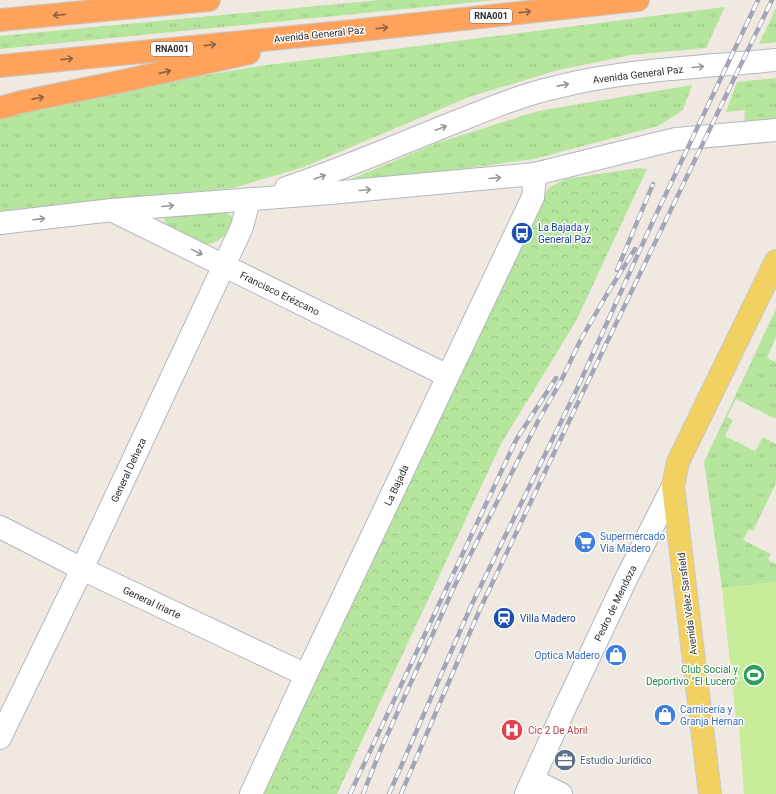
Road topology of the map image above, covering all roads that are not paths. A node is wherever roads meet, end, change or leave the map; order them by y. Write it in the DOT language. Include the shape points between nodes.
graph roads {
  1 [pos="84,0"];
  2 [pos="209,0"];
  3 [pos="638,0"];
  4 [pos="167,4"];
  5 [pos="0,20"];
  6 [pos="344,32"];
  7 [pos="776,60"];
  8 [pos="0,66"];
  9 [pos="0,108"];
  10 [pos="776,130"];
  11 [pos="535,174"];
  12 [pos="253,199"];
  13 [pos="112,210"];
  14 [pos="0,223"];
  15 [pos="776,261"];
  16 [pos="224,266"];
  17 [pos="448,376"];
  18 [pos="673,486"];
  19 [pos="0,527"];
  20 [pos="82,569"];
  21 [pos="306,675"];
  22 [pos="0,738"];
  23 [pos="529,787"];
  24 [pos="251,794"];
  25 [pos="561,794"];
  26 [pos="710,794"];
  1 -- 4 [label="highway"];
  2 -- 4 [label="highway"];
  6 -- 3 [label="highway, Avenida General Paz / RNA001, one-way"];
  4 -- 5 [label="highway, one-way"];
  8 -- 6 [label="highway, Avenida General Paz / RNA001, one-way"];
  9 -- 6 [label="highway, one-way"];
  12 -- 7 [label="street, Avenida General Paz, one-way" via="322,176 476,114 556,87 631,74"];
  10 -- 11 [label="street, Avenida General Paz" via="676,139"];
  12 -- 11 [label="street, Avenida General Paz, one-way"];
  11 -- 17 [label="street, La Bajada" via="533,197"];
  13 -- 12 [label="street, Avenida General Paz, one-way"];
  12 -- 16 [label="street, General Deheza"];
  14 -- 13 [label="street, Avenida General Paz, one-way"];
  13 -- 16 [label="street, Francisco Erézcano, one-way"];
  15 -- 18 [label="main road, Pedro de Mendoza" via="678,462"];
  16 -- 17 [label="street, Francisco Erézcano"];
  16 -- 20 [label="street, General Deheza"];
  17 -- 21 [label="street, La Bajada"];
  18 -- 23 [label="street, Pedro de Mendoza" via="626,579"];
  18 -- 26 [label="main road, Avenida Vélez Sarsfield"];
  19 -- 20 [label="street, General Iriarte"];
  20 -- 21 [label="street, General Iriarte"];
  20 -- 22 [label="street, General Deheza"];
  21 -- 24 [label="street, La Bajada"];
  23 -- 25 [label="street"];
}
